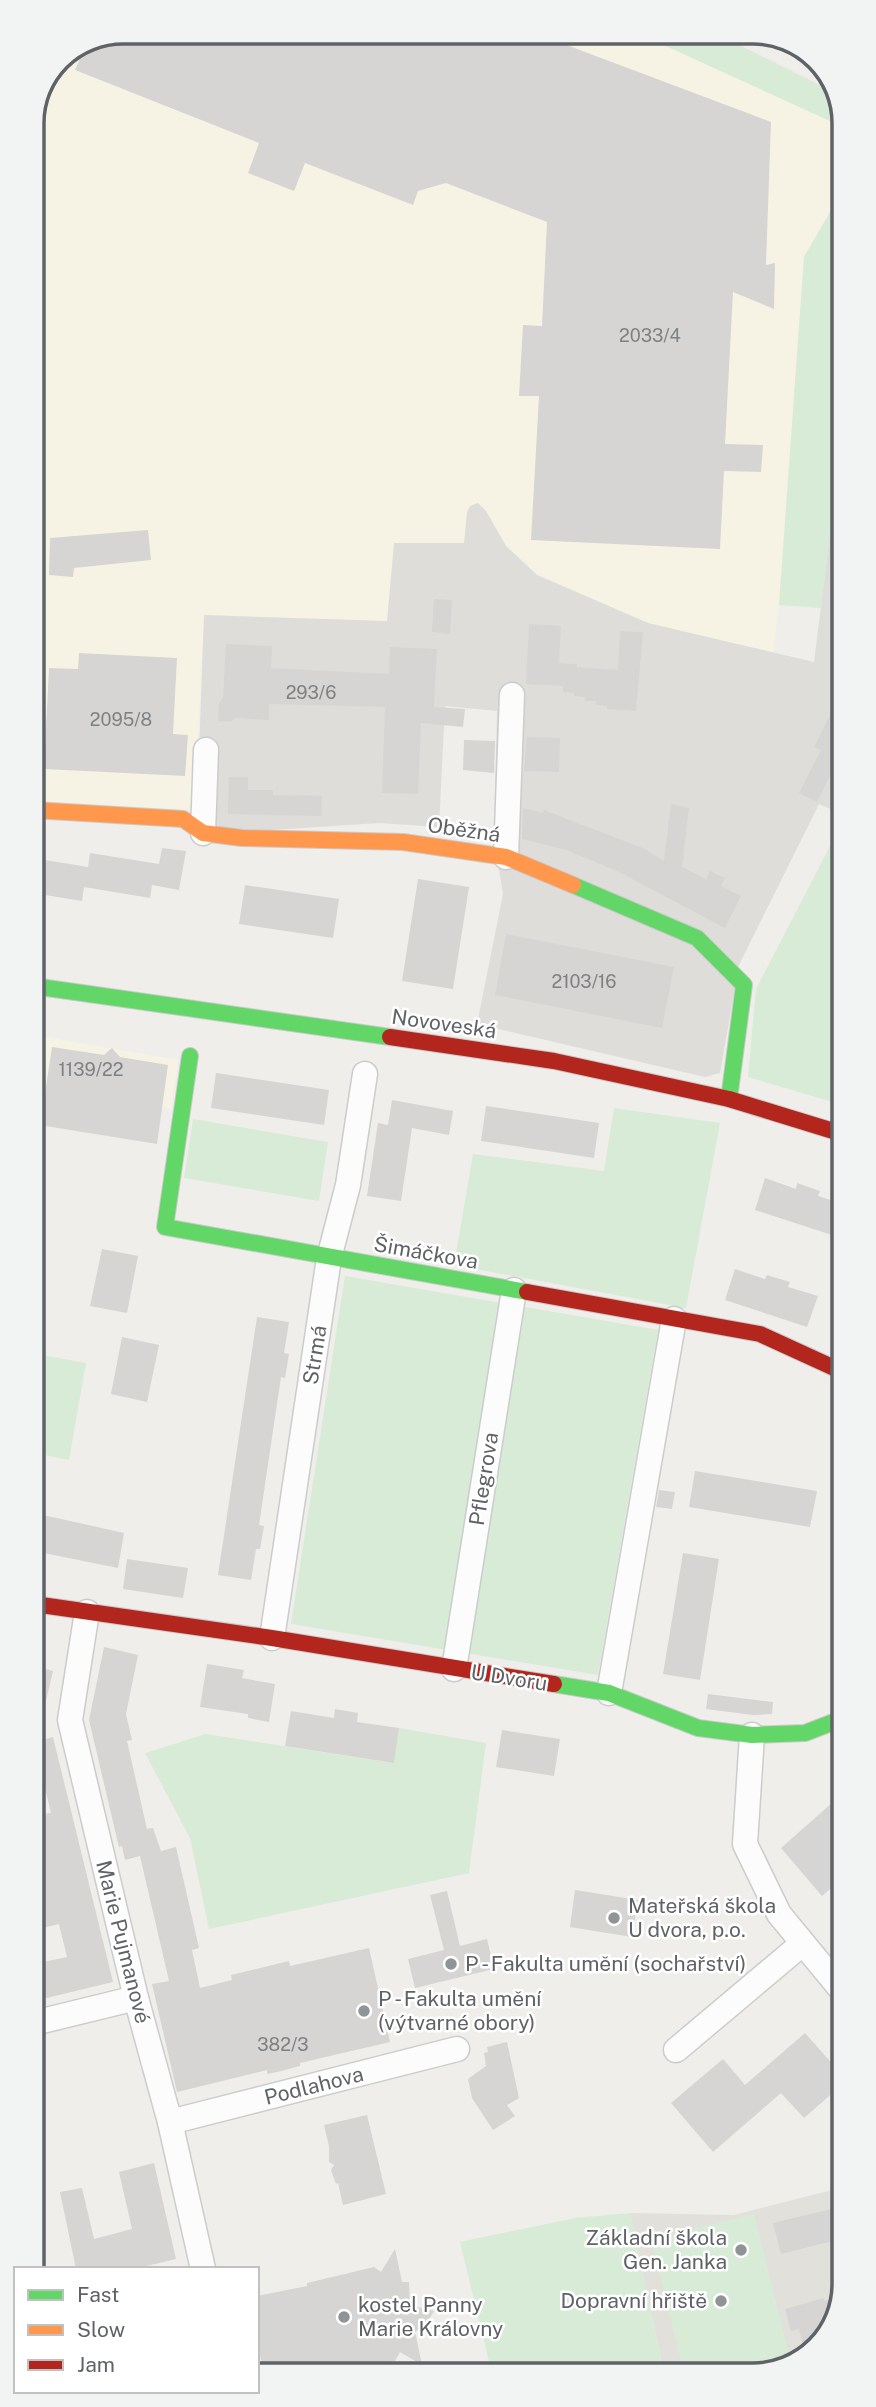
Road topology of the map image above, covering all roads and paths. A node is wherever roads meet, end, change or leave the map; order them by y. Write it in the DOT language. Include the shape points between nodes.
graph roads {
  1 [pos="512,695"];
  2 [pos="206,750"];
  3 [pos="44,811"];
  4 [pos="203,833"];
  5 [pos="506,856"];
  6 [pos="44,988"];
  7 [pos="190,1056"];
  8 [pos="365,1074"];
  9 [pos="730,1099"];
  10 [pos="832,1131"];
  11 [pos="329,1258"];
  12 [pos="514,1290"];
  13 [pos="674,1319"];
  14 [pos="832,1367"];
  15 [pos="44,1606"];
  16 [pos="87,1612"];
  17 [pos="272,1638"];
  18 [pos="454,1669"];
  19 [pos="609,1693"];
  20 [pos="832,1723"];
  21 [pos="752,1735"];
  22 [pos="802,1944"];
  23 [pos="832,1979"];
  24 [pos="135,1998"];
  25 [pos="44,2021"];
  26 [pos="457,2049"];
  27 [pos="676,2050"];
  28 [pos="170,2122"];
  29 [pos="202,2267"];
  1 -- 5 [label="street"];
  2 -- 4 [label="street"];
  3 -- 4 [label="street, Oběžná" via="183,819"];
  4 -- 5 [label="street, Oběžná" via="403,842"];
  5 -- 9 [label="street, Oběžná" via="697,939 744,985"];
  6 -- 9 [label="street, Novoveská" via="554,1061"];
  7 -- 11 [label="street, Šimáčkova" via="165,1227"];
  8 -- 11 [label="street, Strmá" via="348,1185"];
  9 -- 10 [label="street, Novoveská"];
  11 -- 12 [label="street, Šimáčkova"];
  11 -- 17 [label="street, Strmá"];
  12 -- 13 [label="street, Šimáčkova"];
  12 -- 18 [label="street, Pflegrova"];
  13 -- 14 [label="street, Šimáčkova" via="760,1334"];
  13 -- 19 [label="street"];
  15 -- 16 [label="street, U Dvoru"];
  16 -- 17 [label="street, U Dvoru"];
  16 -- 24 [label="street, Marie Pujmanové" via="70,1720"];
  17 -- 18 [label="street, U Dvoru"];
  18 -- 19 [label="street, U Dvoru"];
  19 -- 21 [label="street, U Dvoru" via="698,1728"];
  20 -- 21 [label="street, U Dvoru" via="805,1733"];
  21 -- 22 [label="street" via="745,1843 779,1914"];
  22 -- 23 [label="street"];
  22 -- 27 [label="street"];
  24 -- 25 [label="street"];
  24 -- 28 [label="street, Marie Pujmanové"];
  26 -- 28 [label="street, Podlahova"];
  28 -- 29 [label="street, Marie Pujmanové"];
}
